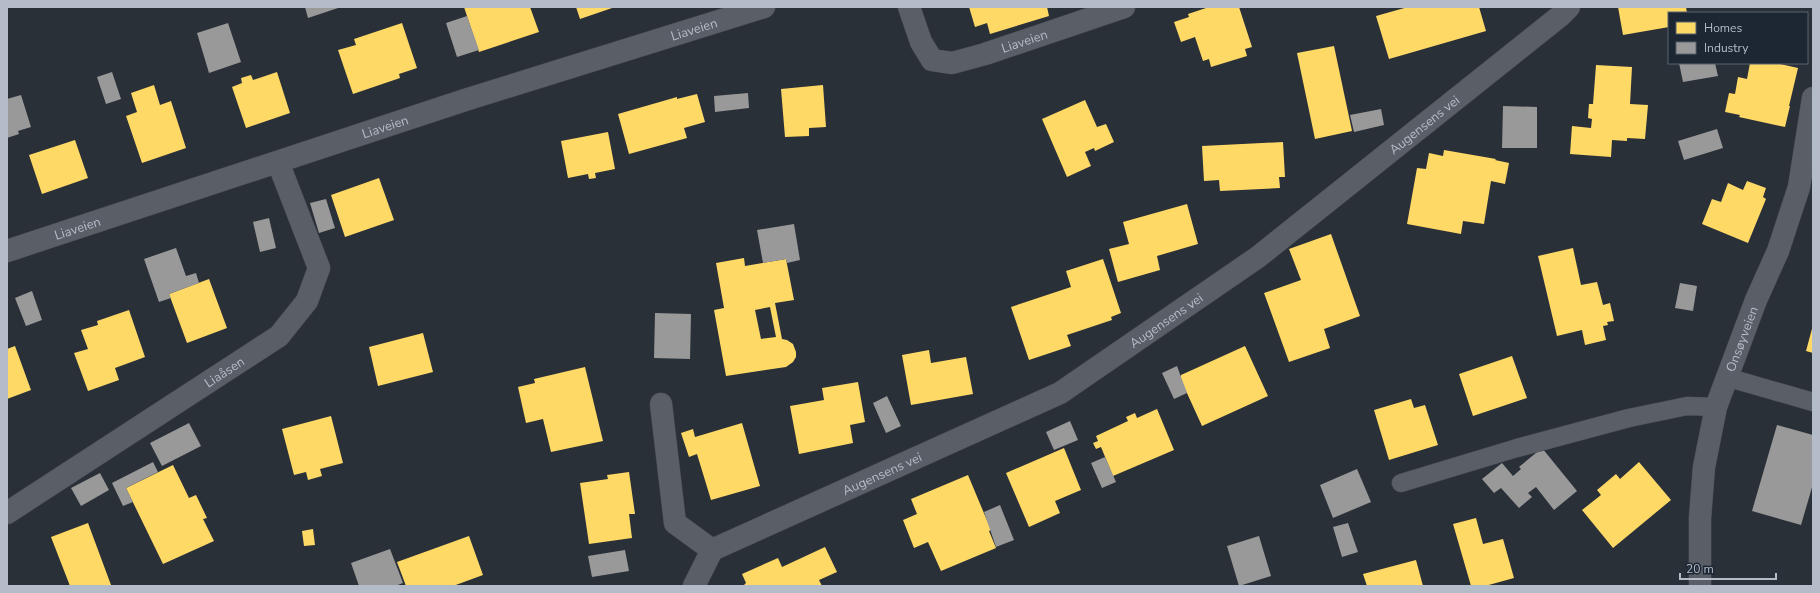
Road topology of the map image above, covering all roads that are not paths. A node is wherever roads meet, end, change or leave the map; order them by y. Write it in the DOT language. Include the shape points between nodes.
graph roads {
  1 [pos="764,7"];
  2 [pos="909,7"];
  3 [pos="1124,7"];
  4 [pos="1569,7"];
  5 [pos="1813,98"];
  6 [pos="278,162"];
  7 [pos="7,251"];
  8 [pos="1726,378"];
  9 [pos="1813,402"];
  10 [pos="661,404"];
  11 [pos="1716,407"];
  12 [pos="1401,483"];
  13 [pos="7,513"];
  14 [pos="712,550"];
  15 [pos="1696,585"];
  16 [pos="694,586"];
  1 -- 6 [label="street, Liaveien" via="472,98"];
  2 -- 3 [label="street, Liaveien" via="921,42 932,60 952,63"];
  4 -- 14 [label="street, Augensens vei" via="1258,257 1060,392"];
  5 -- 8 [label="street, Onsøyveien" via="1796,194 1778,251"];
  6 -- 7 [label="street, Liaveien"];
  6 -- 13 [label="street, Liaåsen" via="319,268 307,301 280,336"];
  8 -- 9 [label="lane"];
  8 -- 11 [label="street, Onsøyveien"];
  10 -- 14 [label="street" via="675,523"];
  11 -- 12 [label="lane" via="1687,406 1629,418"];
  11 -- 15 [label="street, Onsøyveien" via="1704,467"];
  14 -- 16 [label="street"];
}
